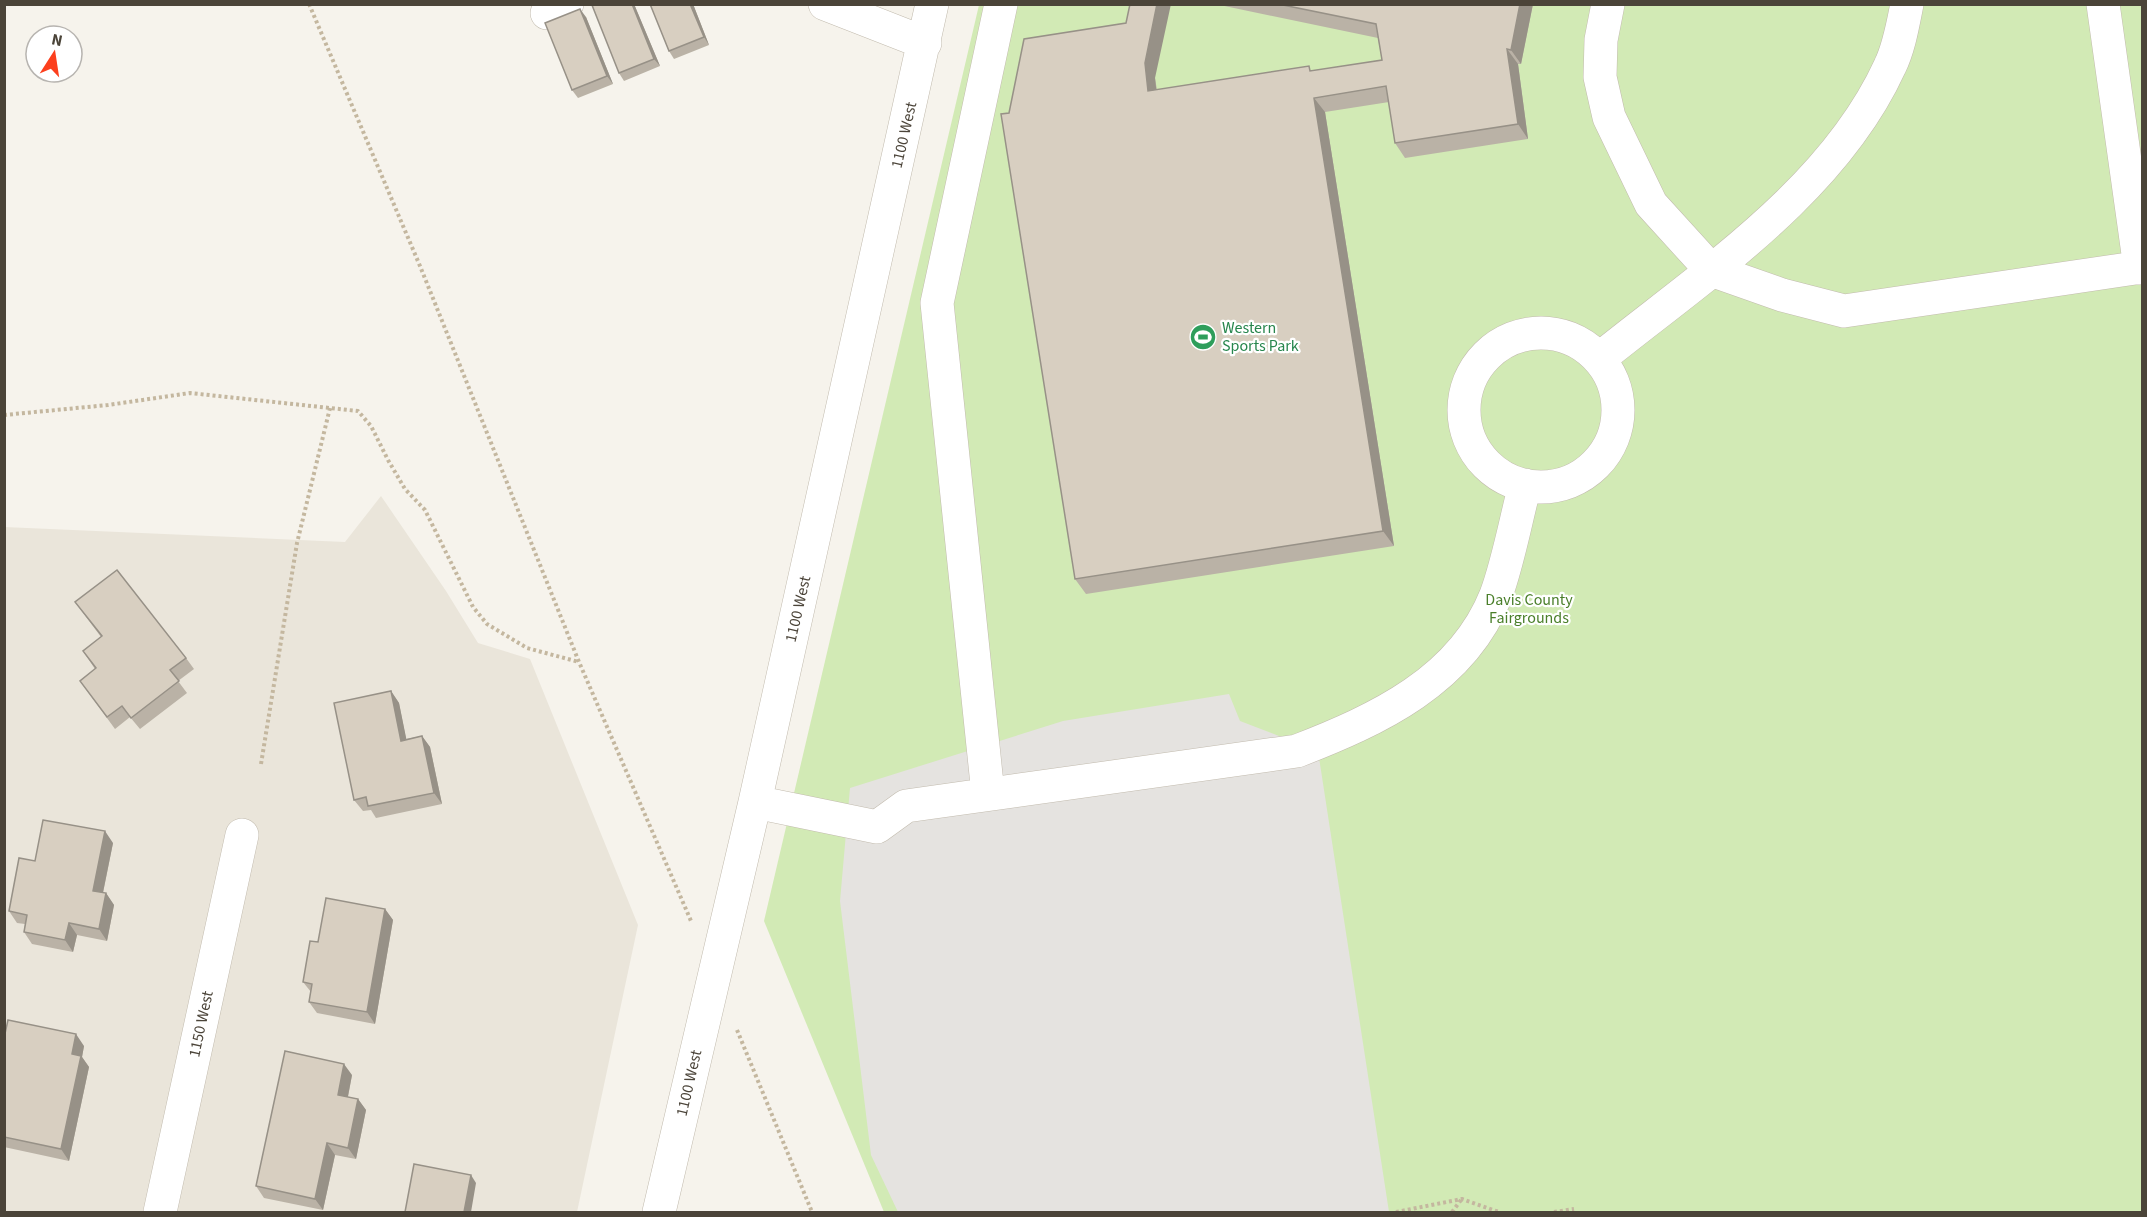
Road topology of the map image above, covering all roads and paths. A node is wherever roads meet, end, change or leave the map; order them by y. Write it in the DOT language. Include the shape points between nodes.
graph roads {
  1 [pos="309,4"];
  2 [pos="825,4"];
  3 [pos="932,4"];
  4 [pos="1001,4"];
  5 [pos="1608,4"];
  6 [pos="1907,4"];
  7 [pos="2103,4"];
  8 [pos="925,43"];
  9 [pos="2141,268"];
  10 [pos="1711,270"];
  11 [pos="1599,359"];
  12 [pos="330,408"];
  13 [pos="4,415"];
  14 [pos="1525,485"];
  15 [pos="579,662"];
  16 [pos="261,764"];
  17 [pos="988,795"];
  18 [pos="755,802"];
  19 [pos="242,835"];
  20 [pos="678,890"];
  21 [pos="734,1023"];
  22 [pos="1462,1199"];
  23 [pos="1574,1209"];
  24 [pos="160,1212"];
  25 [pos="658,1212"];
  26 [pos="812,1212"];
  27 [pos="1396,1212"];
  28 [pos="1452,1212"];
  29 [pos="1499,1212"];
  30 [pos="1554,1212"];
  1 -- 15 [label="path" via="420,266"];
  2 -- 8 [label="street"];
  3 -- 8 [label="street, 1100 West"];
  4 -- 17 [label="street" via="937,303"];
  5 -- 10 [label="street" via="1601,40 1600,77 1609,117 1651,204"];
  6 -- 10 [label="street" via="1891,65 1839,149 1800,195"];
  7 -- 9 [label="street"];
  8 -- 18 [label="street, 1100 West"];
  9 -- 10 [label="street" via="1844,311"];
  10 -- 11 [label="street"];
  11 -- 14 [label="street" via="1617,391 1619,416 1613,440 1600,461 1580,477 1557,486"];
  11 -- 14 [label="street" via="1568,337 1544,332 1520,335 1498,344 1481,360 1469,380 1463,404 1465,427 1474,449 1489,468"];
  12 -- 13 [label="path" via="190,393"];
  12 -- 15 [label="path" via="358,411 371,426 405,489 425,510 473,607 487,624 527,648"];
  12 -- 16 [label="path" via="297,543"];
  14 -- 17 [label="street" via="1496,596 1474,635 1444,671 1391,709 1297,751"];
  15 -- 20 [label="path"];
  17 -- 18 [label="street" via="906,806 877,827"];
  18 -- 25 [label="street, 1100 West"];
  19 -- 24 [label="street, 1150 West"];
  21 -- 26 [label="path"];
  22 -- 27 [label="path"];
  22 -- 28 [label="path"];
  22 -- 29 [label="path"];
  23 -- 30 [label="path"];
}
